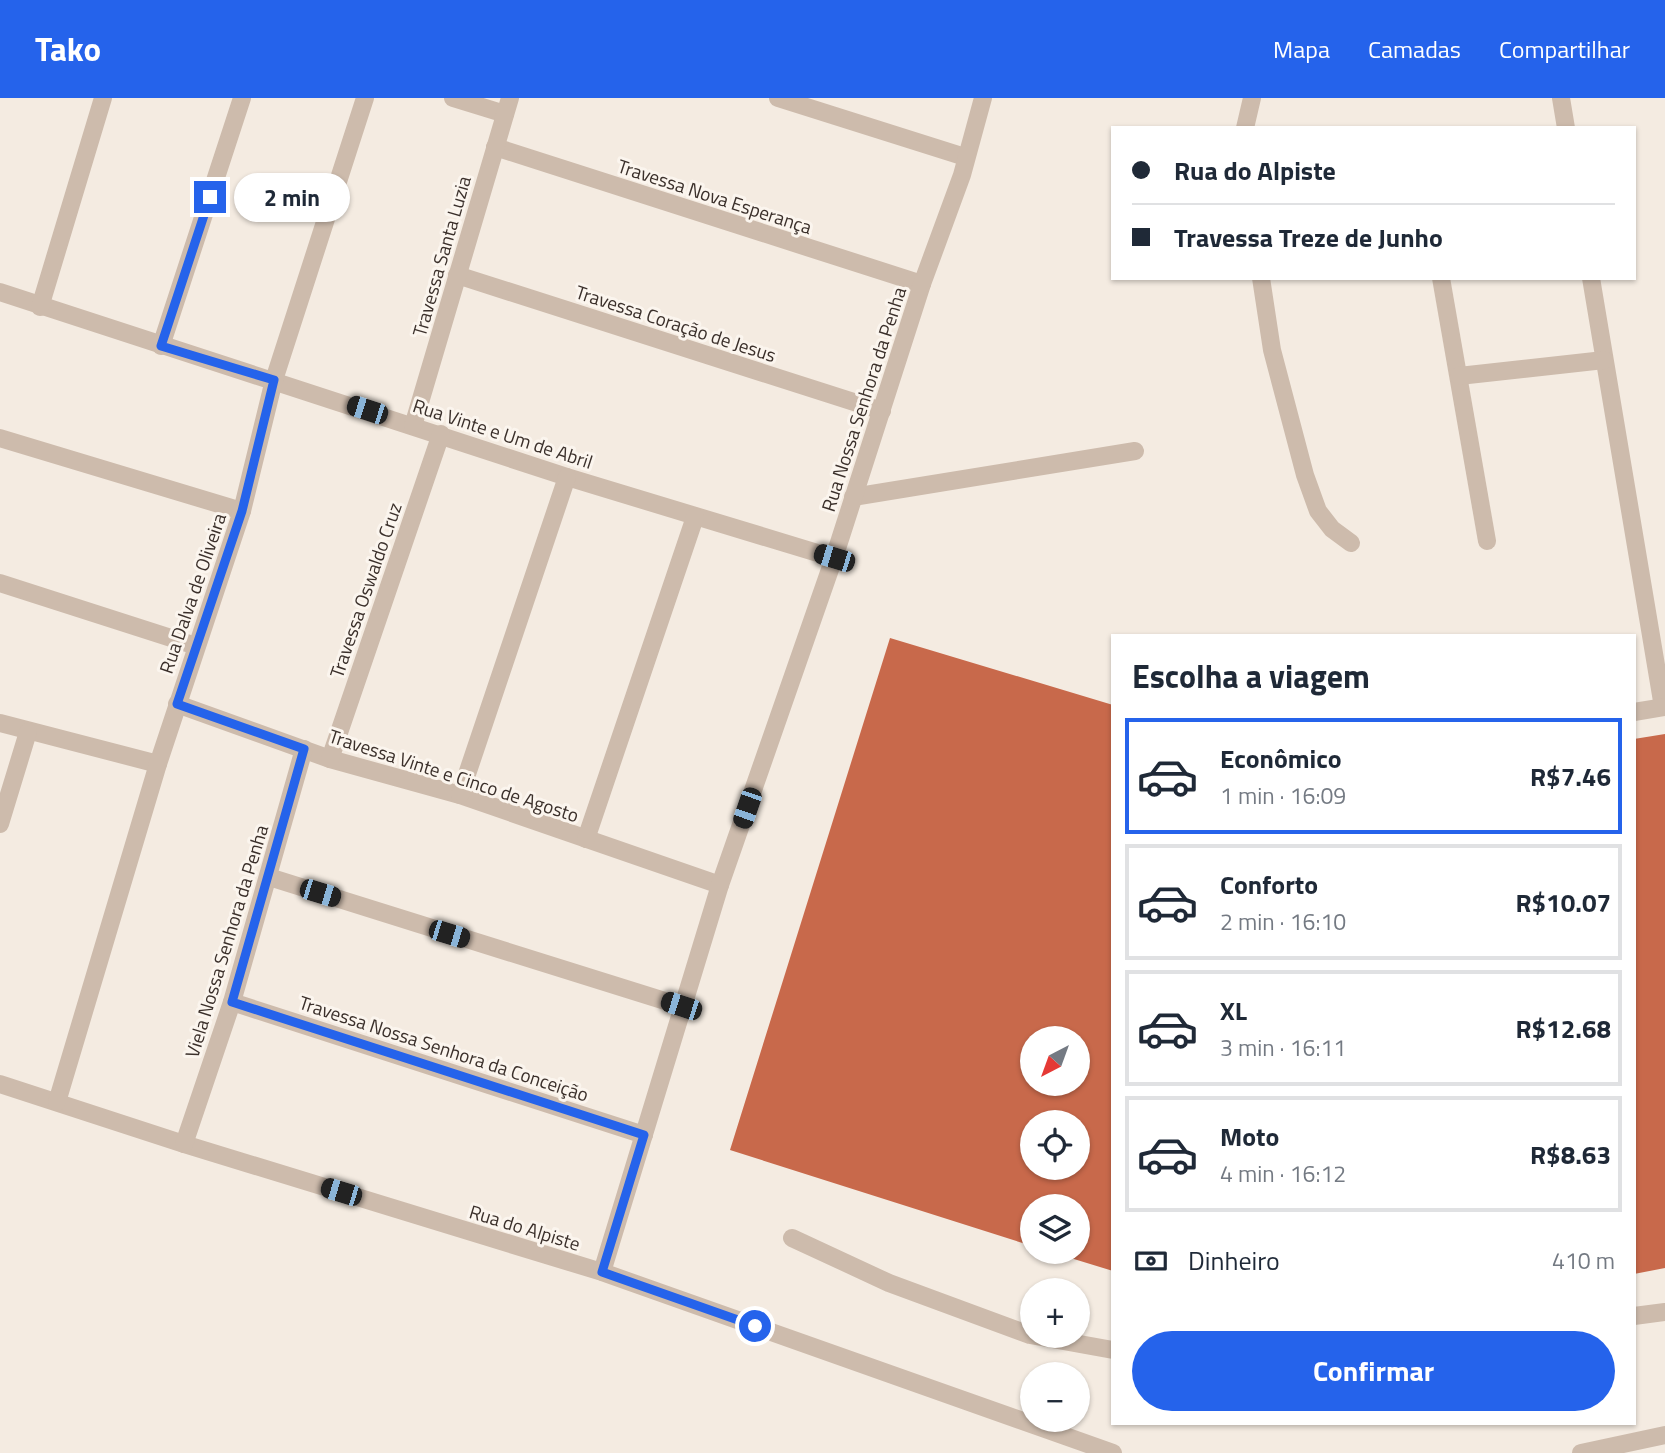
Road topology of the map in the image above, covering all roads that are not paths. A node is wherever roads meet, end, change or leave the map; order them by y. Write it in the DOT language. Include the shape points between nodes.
graph roads {
  1 [pos="103,98"];
  2 [pos="242,98"];
  3 [pos="365,98"];
  4 [pos="453,98"];
  5 [pos="778,98"];
  6 [pos="983,98"];
  7 [pos="1252,98"];
  8 [pos="1561,98"];
  9 [pos="507,106"];
  10 [pos="1245,126"];
  11 [pos="1566,126"];
  12 [pos="495,147"];
  13 [pos="965,156"];
  14 [pos="457,275"];
  15 [pos="1261,280"];
  16 [pos="1441,280"];
  17 [pos="1591,280"];
  18 [pos="922,284"];
  19 [pos="0,292"];
  20 [pos="40,307"];
  21 [pos="161,346"];
  22 [pos="1604,360"];
  23 [pos="1459,376"];
  24 [pos="274,380"];
  25 [pos="882,411"];
  26 [pos="413,426"];
  27 [pos="440,435"];
  28 [pos="0,438"];
  29 [pos="1135,451"];
  30 [pos="567,477"];
  31 [pos="853,497"];
  32 [pos="242,511"];
  33 [pos="695,517"];
  34 [pos="1487,541"];
  35 [pos="1351,543"];
  36 [pos="834,558"];
  37 [pos="0,583"];
  38 [pos="196,646"];
  39 [pos="177,704"];
  40 [pos="1664,707"];
  41 [pos="1636,712"];
  42 [pos="0,723"];
  43 [pos="28,732"];
  44 [pos="304,749"];
  45 [pos="330,759"];
  46 [pos="158,764"];
  47 [pos="460,795"];
  48 [pos="0,824"];
  49 [pos="586,839"];
  50 [pos="269,877"];
  51 [pos="720,884"];
  52 [pos="232,1002"];
  53 [pos="681,1006"];
  54 [pos="0,1084"];
  55 [pos="57,1102"];
  56 [pos="644,1135"];
  57 [pos="184,1144"];
  58 [pos="792,1238"];
  59 [pos="602,1272"];
  60 [pos="1665,1312"];
  61 [pos="1636,1316"];
  62 [pos="1111,1350"];
  63 [pos="1665,1436"];
  64 [pos="1113,1453"];
  65 [pos="1581,1453"];
  1 -- 20 [label="street"];
  2 -- 21 [label="street"];
  3 -- 24 [label="street, Rua Dalva de Oliveira"];
  4 -- 9 [label="street"];
  5 -- 13 [label="street"];
  6 -- 13 [label="street, Rua Nossa Senhora da Penha"];
  7 -- 10 [label="street"];
  8 -- 11 [label="street"];
  9 -- 12 [label="street, Travessa Santa Luzia"];
  12 -- 14 [label="street, Travessa Santa Luzia"];
  12 -- 18 [label="street, Travessa Nova Esperança"];
  13 -- 18 [label="street, Rua Nossa Senhora da Penha"];
  14 -- 25 [label="street, Travessa Coração de Jesus"];
  14 -- 26 [label="street, Travessa Santa Luzia"];
  15 -- 35 [label="street" via="1272,350 1305,475 1318,511"];
  16 -- 23 [label="street"];
  17 -- 22 [label="street"];
  18 -- 25 [label="street, Rua Nossa Senhora da Penha"];
  19 -- 20 [label="street, Rua Vinte e Um de Abril"];
  20 -- 21 [label="street, Rua Vinte e Um de Abril"];
  21 -- 24 [label="street, Rua Vinte e Um de Abril"];
  22 -- 23 [label="street"];
  22 -- 40 [label="street"];
  23 -- 34 [label="street"];
  24 -- 26 [label="street, Rua Vinte e Um de Abril"];
  24 -- 32 [label="street, Rua Dalva de Oliveira"];
  25 -- 31 [label="street, Rua Nossa Senhora da Penha"];
  26 -- 27 [label="street, Rua Vinte e Um de Abril"];
  27 -- 30 [label="street, Rua Vinte e Um de Abril"];
  27 -- 45 [label="street, Travessa Oswaldo Cruz"];
  28 -- 32 [label="street"];
  29 -- 31 [label="street"];
  30 -- 33 [label="street, Rua Vinte e Um de Abril"];
  30 -- 47 [label="street"];
  31 -- 36 [label="street, Rua Nossa Senhora da Penha"];
  32 -- 38 [label="street, Rua Dalva de Oliveira"];
  33 -- 36 [label="street, Rua Vinte e Um de Abril"];
  33 -- 49 [label="street"];
  36 -- 51 [label="street, Rua Nossa Senhora da Penha"];
  37 -- 38 [label="street"];
  38 -- 39 [label="street, Rua Dalva de Oliveira"];
  39 -- 44 [label="street, Travessa Vinte e Cinco de Agosto"];
  39 -- 46 [label="street, Rua Dalva de Oliveira"];
  40 -- 41 [label="street"];
  42 -- 43 [label="street"];
  43 -- 46 [label="street"];
  43 -- 48 [label="street"];
  44 -- 45 [label="street, Travessa Vinte e Cinco de Agosto"];
  44 -- 50 [label="street, Viela Nossa Senhora da Penha"];
  45 -- 47 [label="street, Travessa Vinte e Cinco de Agosto"];
  46 -- 55 [label="street, Rua Dalva de Oliveira"];
  47 -- 49 [label="street, Travessa Vinte e Cinco de Agosto"];
  49 -- 51 [label="street, Travessa Vinte e Cinco de Agosto"];
  50 -- 52 [label="street, Viela Nossa Senhora da Penha"];
  50 -- 53 [label="street"];
  51 -- 53 [label="street, Rua Nossa Senhora da Penha"];
  52 -- 56 [label="street, Travessa Nossa Senhora da Conceição"];
  52 -- 57 [label="street, Viela Nossa Senhora da Penha"];
  53 -- 56 [label="street, Rua Nossa Senhora da Penha"];
  54 -- 55 [label="street, Rua do Alpiste"];
  55 -- 57 [label="street, Rua do Alpiste"];
  56 -- 59 [label="street, Rua Nossa Senhora da Penha"];
  57 -- 59 [label="street, Rua do Alpiste"];
  58 -- 62 [label="street" via="889,1283 1030,1335"];
  59 -- 64 [label="street, Rua do Alpiste"];
  60 -- 61 [label="street"];
  63 -- 65 [label="street"];
}
